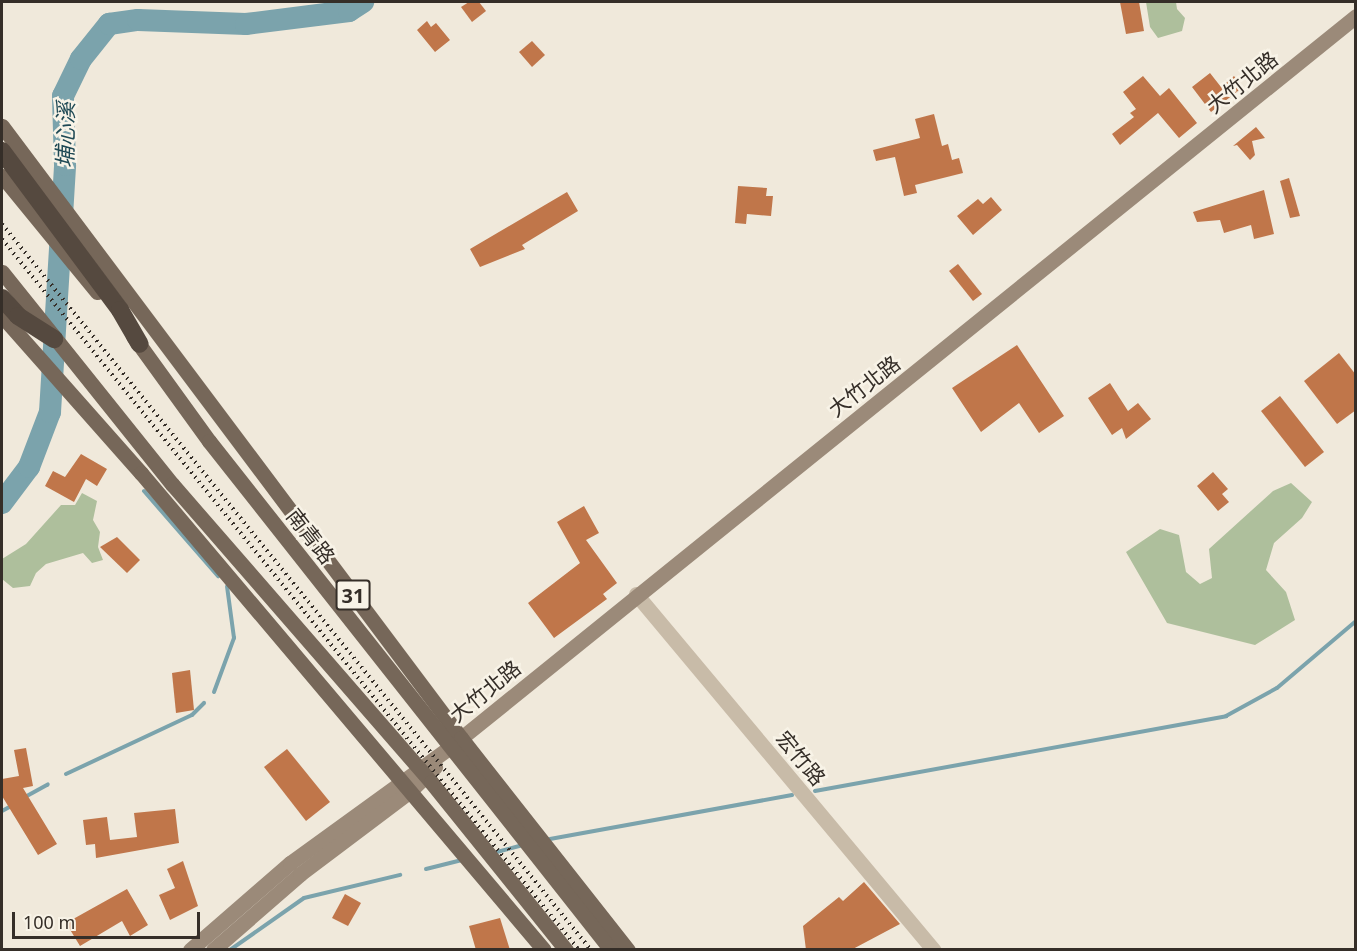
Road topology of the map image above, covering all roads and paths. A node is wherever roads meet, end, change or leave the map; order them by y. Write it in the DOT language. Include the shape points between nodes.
graph roads {
  1 [pos="1356,16"];
  2 [pos="2,126"];
  3 [pos="2,151"];
  4 [pos="2,176"];
  5 [pos="2,272"];
  6 [pos="2,298"];
  7 [pos="2,316"];
  8 [pos="54,339"];
  9 [pos="140,344"];
  10 [pos="636,594"];
  11 [pos="455,743"];
  12 [pos="422,772"];
  13 [pos="406,785"];
  14 [pos="190,950"];
  15 [pos="213,950"];
  16 [pos="544,950"];
  17 [pos="566,950"];
  18 [pos="611,950"];
  19 [pos="628,950"];
  20 [pos="934,950"];
  1 -- 10 [label="street, 大竹北路"];
  2 -- 11 [label="main road, 31"];
  3 -- 9 [label="highway" via="120,310"];
  4 -- 9 [label="main road, 南青路 / 31"];
  5 -- 8 [label="main road"];
  6 -- 8 [label="highway" via="18,316"];
  7 -- 13 [label="main road"];
  8 -- 12 [label="main road" via="172,484"];
  9 -- 11 [label="main road, 南青路 / 31" via="209,441"];
  10 -- 11 [label="street, 大竹北路"];
  10 -- 20 [label="street, 宏竹路"];
  11 -- 12 [label="street, 大竹北路"];
  11 -- 18 [label="main road, 南青路 / 31"];
  11 -- 19 [label="main road, 31"];
  12 -- 13 [label="street, 大竹北路"];
  12 -- 17 [label="main road"];
  13 -- 14 [label="street, 大竹北路" via="290,862"];
  13 -- 15 [label="street, 大竹北路"];
  13 -- 16 [label="main road"];
}
